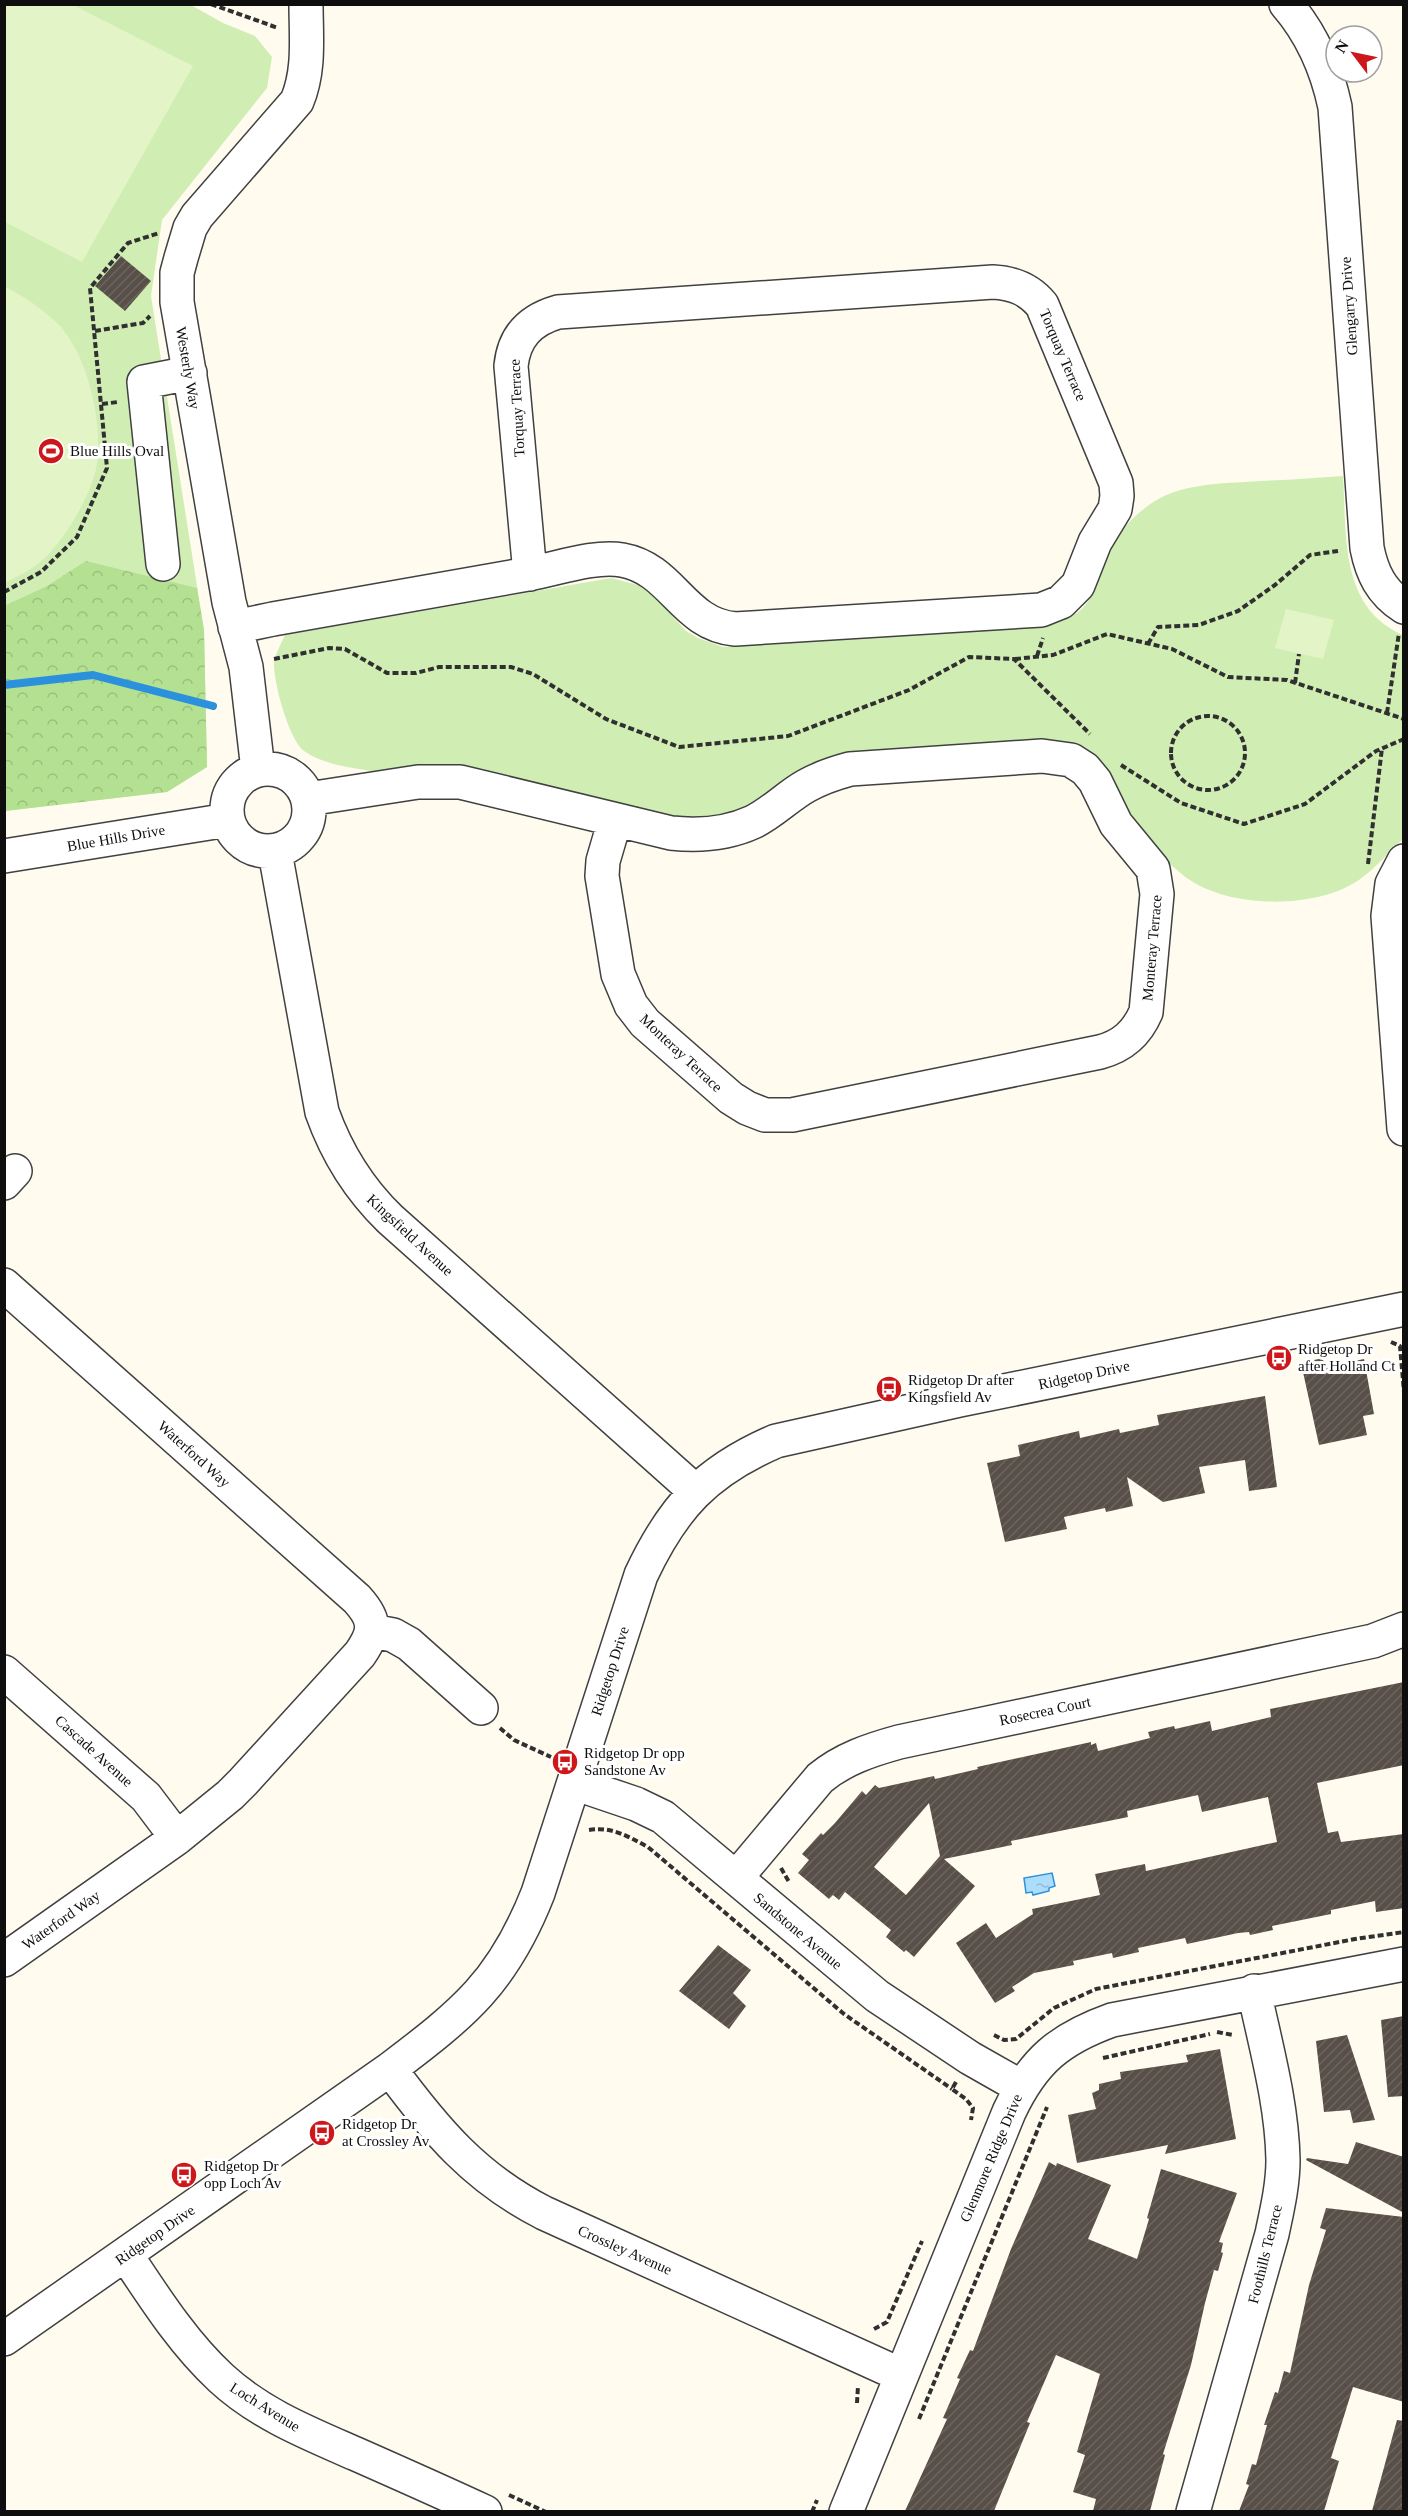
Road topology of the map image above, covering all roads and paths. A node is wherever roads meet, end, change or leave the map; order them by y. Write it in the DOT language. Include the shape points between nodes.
graph roads {
  1 [pos="306,4"];
  2 [pos="1286,4"];
  3 [pos="190,373"];
  4 [pos="1366,548"];
  5 [pos="163,564"];
  6 [pos="530,574"];
  7 [pos="1403,607"];
  8 [pos="235,627"];
  9 [pos="1148,644"];
  10 [pos="1299,654"];
  11 [pos="1014,659"];
  12 [pos="246,667"];
  13 [pos="1295,683"];
  14 [pos="1387,713"];
  15 [pos="1197,718"];
  16 [pos="1404,719"];
  17 [pos="1404,739"];
  18 [pos="1098,743"];
  19 [pos="1382,748"];
  20 [pos="1115,760"];
  21 [pos="258,770"];
  22 [pos="308,799"];
  23 [pos="228,820"];
  24 [pos="615,820"];
  25 [pos="275,852"];
  26 [pos="4,856"];
  27 [pos="1398,872"];
  28 [pos="1404,1130"];
  29 [pos="4,1285"];
  30 [pos="1404,1309"];
  31 [pos="1404,1340"];
  32 [pos="1384,1342"];
  33 [pos="1400,1346"];
  34 [pos="1404,1392"];
  35 [pos="695,1491"];
  36 [pos="1404,1629"];
  37 [pos="372,1630"];
  38 [pos="4,1672"];
  39 [pos="481,1708"];
  40 [pos="561,1775"];
  41 [pos="585,1832"];
  42 [pos="177,1838"];
  43 [pos="780,1864"];
  44 [pos="736,1878"];
  45 [pos="795,1888"];
  46 [pos="1404,1932"];
  47 [pos="4,1960"];
  48 [pos="1404,1964"];
  49 [pos="1254,1991"];
  50 [pos="1239,2042"];
  51 [pos="970,2058"];
  52 [pos="1098,2060"];
  53 [pos="390,2069"];
  54 [pos="1021,2087"];
  55 [pos="952,2089"];
  56 [pos="1052,2099"];
  57 [pos="971,2125"];
  58 [pos="926,2232"];
  59 [pos="126,2255"];
  60 [pos="4,2339"];
  61 [pos="852,2352"];
  62 [pos="901,2375"];
  63 [pos="854,2411"];
  64 [pos="918,2421"];
  65 [pos="494,2502"];
  66 [pos="546,2511"];
  67 [pos="846,2511"];
  68 [pos="1193,2511"];
  1 -- 3 [label="street, Westerly Way" via="306,68 297,101 197,216 184,243 176,288"];
  2 -- 4 [label="street, Glengarry Drive" via="1318,53 1335,107"];
  3 -- 5 [label="street" via="144,382"];
  3 -- 8 [label="street, Westerly Way"];
  4 -- 7 [label="street, Glengarry Drive" via="1374,576"];
  4 -- 9 [label="path" via="1310,555 1238,611 1199,625 1158,627"];
  6 -- 6 [label="street, Torquay Terrace" via="602,560 633,562 662,579 700,618 735,629 1041,610 1061,602 1078,585 1095,542 1115,509 1116,483 1042,305 1015,285 993,282 558,312 526,329 515,347 511,366"];
  6 -- 8 [label="street, Torquay Terrace"];
  7 -- 14 [label="path"];
  8 -- 12 [label="street, Westerly Way"];
  9 -- 11 [label="path" via="1107,634 1053,655"];
  9 -- 13 [label="path" via="1172,650 1228,677"];
  10 -- 13 [label="path"];
  11 -- 12 [label="path" via="969,657 909,690 788,736 679,747 606,719 533,674 511,667 439,667 416,673 387,673 345,649 329,648"];
  11 -- 18 [label="path"];
  12 -- 21 [label="street, Westerly Way"];
  13 -- 14 [label="path"];
  14 -- 16 [label="path"];
  15 -- 15 [label="path" via="1222,719 1241,735 1245,748 1240,772 1222,787 1199,789 1180,777 1174,767 1173,744 1177,733"];
  17 -- 19 [label="path"];
  19 -- 20 [label="path" via="1305,804 1244,824 1181,803"];
  19 -- 27 [label="path" via="1366,884"];
  21 -- 22 [label="street" via="283,771 299,782"];
  21 -- 23 [label="street" via="236,784 230,794"];
  22 -- 24 [label="street, Monteray Terrace" via="438,781 470,784"];
  22 -- 25 [label="street" via="307,826 288,847"];
  23 -- 25 [label="street" via="240,841 262,852"];
  23 -- 26 [label="street, Blue Hills Drive"];
  24 -- 24 [label="street, Monteray Terrace" via="683,834 719,832 754,822 806,786 850,770 1042,756 1071,760 1091,776 1116,824 1153,869 1157,894 1146,1012 1128,1039 1107,1050 792,1115 756,1112 731,1098 654,1030 626,996 616,963 602,869"];
  25 -- 35 [label="street, Kingsfield Avenue" via="322,1112 334,1144 357,1183 390,1220"];
  27 -- 28 [label="street" via="1388,916"];
  29 -- 37 [label="street, Waterford Way" via="357,1599 367,1610"];
  30 -- 35 [label="street, Ridgetop Drive" via="776,1441 721,1469"];
  31 -- 33 [label="path"];
  32 -- 33 [label="path"];
  33 -- 34 [label="path"];
  35 -- 40 [label="street, Ridgetop Drive" via="655,1546 640,1575"];
  36 -- 44 [label="street, Rosecrea Court" via="1373,1641 910,1739 862,1753 820,1778"];
  37 -- 39 [label="street" via="409,1644"];
  37 -- 42 [label="street, Waterford Way" via="360,1654 243,1782"];
  38 -- 42 [label="street, Cascade Avenue" via="146,1797"];
  39 -- 40 [label="path" via="508,1736 551,1755"];
  40 -- 44 [label="street, Sandstone Avenue" via="663,1817"];
  40 -- 53 [label="street, Ridgetop Drive" via="538,1893 509,1955 466,2008"];
  41 -- 55 [label="path" via="602,1828 623,1833 648,1847 844,2014"];
  42 -- 47 [label="street, Waterford Way"];
  43 -- 45 [label="path"];
  44 -- 51 [label="street, Sandstone Avenue" via="877,1996"];
  46 -- 51 [label="path" via="1096,1989 1054,2008 1016,2039 1004,2040 986,2031"];
  48 -- 49 [label="street, Glenmore Ridge Drive"];
  49 -- 54 [label="street, Glenmore Ridge Drive" via="1112,2020 1085,2030 1058,2045 1037,2064"];
  49 -- 68 [label="street, Foothills Terrace" via="1282,2137 1281,2188 1272,2234"];
  50 -- 52 [label="path" via="1235,2036 1221,2032"];
  51 -- 54 [label="street, Sandstone Avenue"];
  51 -- 55 [label="path"];
  53 -- 59 [label="street, Ridgetop Drive"];
  53 -- 61 [label="street, Crossley Avenue" via="459,2155 508,2194"];
  54 -- 62 [label="street, Glenmore Ridge Drive"];
  55 -- 57 [label="path" via="973,2108"];
  56 -- 64 [label="path"];
  58 -- 61 [label="path" via="887,2322 874,2330 863,2328"];
  59 -- 60 [label="street, Ridgetop Drive"];
  59 -- 65 [label="street, Loch Avenue" via="202,2359 249,2400 293,2427"];
  61 -- 62 [label="street, Crossley Avenue"];
  61 -- 63 [label="path" via="844,2374 858,2386"];
  62 -- 67 [label="street, Glenmore Ridge Drive"];
  65 -- 66 [label="path"];
}
